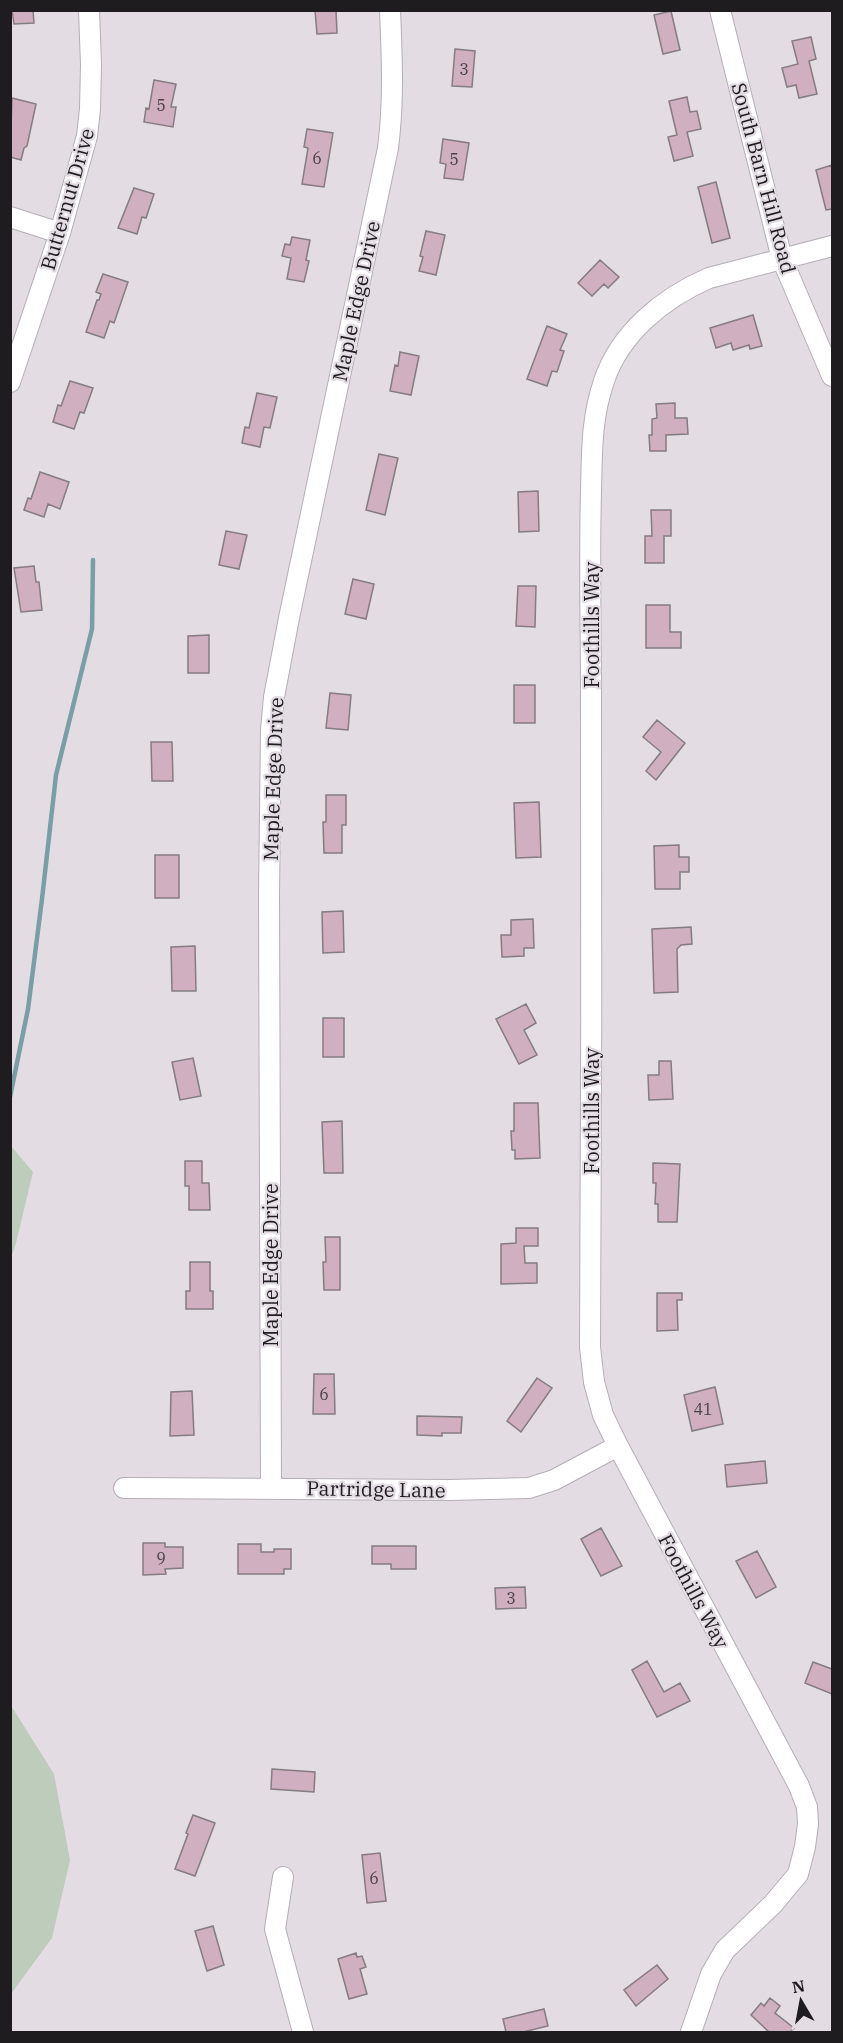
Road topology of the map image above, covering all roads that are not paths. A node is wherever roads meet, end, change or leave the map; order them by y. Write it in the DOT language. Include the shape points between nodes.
graph roads {
  1 [pos="89,10"];
  2 [pos="390,10"];
  3 [pos="720,10"];
  4 [pos="10,217"];
  5 [pos="60,233"];
  6 [pos="832,246"];
  7 [pos="782,259"];
  8 [pos="832,375"];
  9 [pos="10,382"];
  10 [pos="618,1446"];
  11 [pos="271,1487"];
  12 [pos="124,1488"];
  13 [pos="283,1877"];
  14 [pos="303,2032"];
  15 [pos="691,2032"];
  1 -- 5 [label="street, Butternut Drive" via="88,127"];
  2 -- 11 [label="street, Maple Edge Drive" via="393,79 388,148 289,618 271,730"];
  3 -- 7 [label="street, South Barn Hill Road"];
  4 -- 5 [label="street"];
  5 -- 9 [label="street, Butternut Drive"];
  6 -- 7 [label="street, Foothills Way"];
  7 -- 8 [label="street, South Barn Hill Road"];
  7 -- 10 [label="street, Foothills Way" via="709,278 661,304 625,341 612,361 594,419 590,517 590,1347 603,1415"];
  10 -- 11 [label="street, Partridge Lane" via="554,1480 529,1488"];
  10 -- 15 [label="street, Foothills Way" via="807,1807 805,1847 798,1874 725,1950 711,1974"];
  11 -- 12 [label="street, Partridge Lane"];
  13 -- 14 [label="street" via="275,1929"];
}
